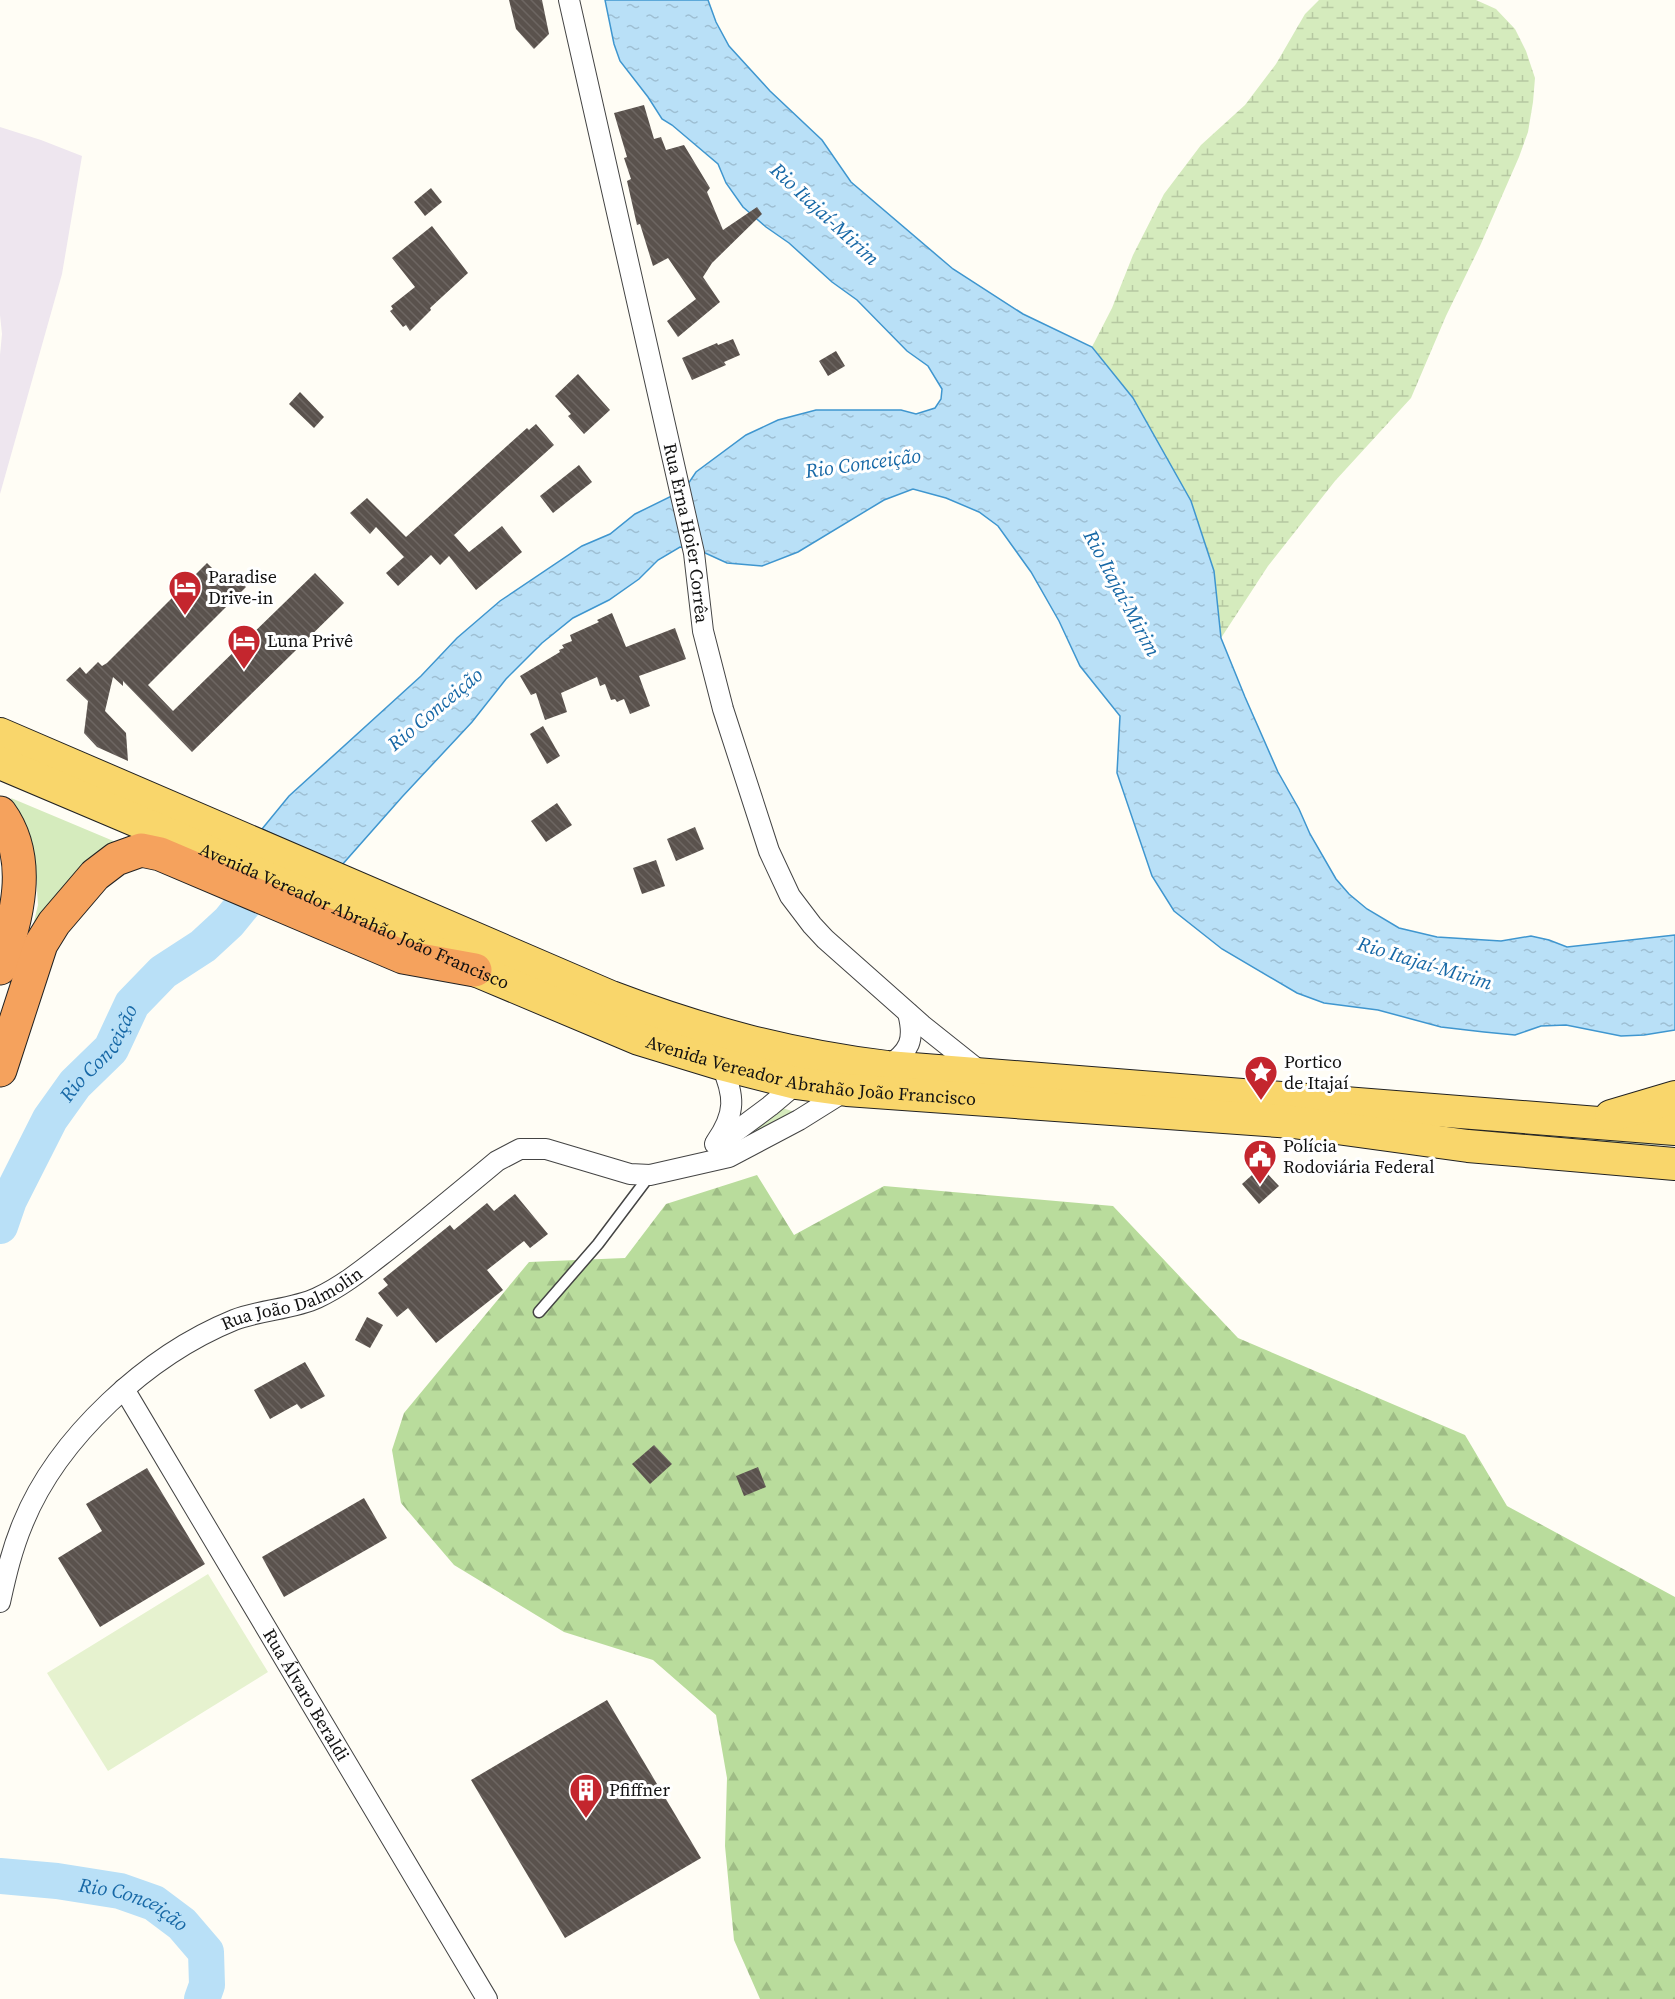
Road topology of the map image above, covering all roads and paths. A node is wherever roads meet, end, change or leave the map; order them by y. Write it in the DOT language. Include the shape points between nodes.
graph roads {
  1 [pos="569,0"];
  2 [pos="0,734"];
  3 [pos="0,763"];
  4 [pos="0,813"];
  5 [pos="211,852"];
  6 [pos="356,914"];
  7 [pos="0,968"];
  8 [pos="475,970"];
  9 [pos="909,1013"];
  10 [pos="831,1060"];
  11 [pos="721,1064"];
  12 [pos="887,1067"];
  13 [pos="0,1070"];
  14 [pos="987,1076"];
  15 [pos="796,1083"];
  16 [pos="847,1090"];
  17 [pos="1675,1097"];
  18 [pos="1575,1122"];
  19 [pos="1675,1129"];
  20 [pos="715,1143"];
  21 [pos="1675,1164"];
  22 [pos="682,1167"];
  23 [pos="650,1175"];
  24 [pos="539,1312"];
  25 [pos="124,1389"];
  26 [pos="0,1602"];
  27 [pos="487,1999"];
  1 -- 9 [label="street, Rua Erna Hoier Corrêa" via="694,553 703,631 769,851 783,883 812,925"];
  2 -- 5 [label="main road, Avenida Vereador Abrahão João Francisco"];
  3 -- 5 [label="main road, Avenida Vereador Abrahão João Francisco"];
  4 -- 7 [label="highway" via="12,834 20,868 15,922"];
  5 -- 6 [label="highway"];
  5 -- 6 [label="main road, Avenida Vereador Abrahão João Francisco"];
  5 -- 13 [label="highway" via="160,854 141,850 116,859 95,875 41,944"];
  6 -- 8 [label="highway" via="403,957"];
  6 -- 10 [label="main road, Avenida Vereador Abrahão João Francisco" via="657,1014 745,1041"];
  8 -- 11 [label="main road, Avenida Vereador Abrahão João Francisco" via="639,1039"];
  9 -- 12 [label="street" via="912,1038 907,1050"];
  9 -- 14 [label="street, Rua Erna Hoier Corrêa"];
  10 -- 12 [label="main road, Avenida Vereador Abrahão João Francisco"];
  10 -- 15 [label="street, Rua João Dalmolin"];
  11 -- 15 [label="main road, Avenida Vereador Abrahão João Francisco"];
  11 -- 20 [label="street, Rua João Dalmolin" via="731,1089 732,1107 728,1123"];
  12 -- 14 [label="main road, Avenida Vereador Abrahão João Francisco"];
  14 -- 18 [label="main road, Avenida Vereador Abrahão João Francisco"];
  15 -- 16 [label="main road, Avenida Vereador Abrahão João Francisco"];
  15 -- 20 [label="street, Rua João Dalmolin" via="731,1135"];
  16 -- 21 [label="main road, Avenida Vereador Abrahão João Francisco" via="1293,1122 1468,1146"];
  16 -- 22 [label="street, Rua João Dalmolin" via="729,1156"];
  17 -- 18 [label="main road" via="1633,1111"];
  18 -- 19 [label="main road, Avenida Vereador Abrahão João Francisco"];
  20 -- 22 [label="street, Rua João Dalmolin"];
  22 -- 23 [label="street, Rua João Dalmolin"];
  23 -- 24 [label="lane" via="598,1244"];
  23 -- 25 [label="street, Rua João Dalmolin" via="630,1174 546,1149 520,1149 497,1161 351,1279 316,1299 236,1319 200,1335"];
  25 -- 26 [label="street, Rua João Dalmolin" via="70,1447 45,1481 23,1522"];
  25 -- 27 [label="street, Rua Álvaro Beraldi"];
}
